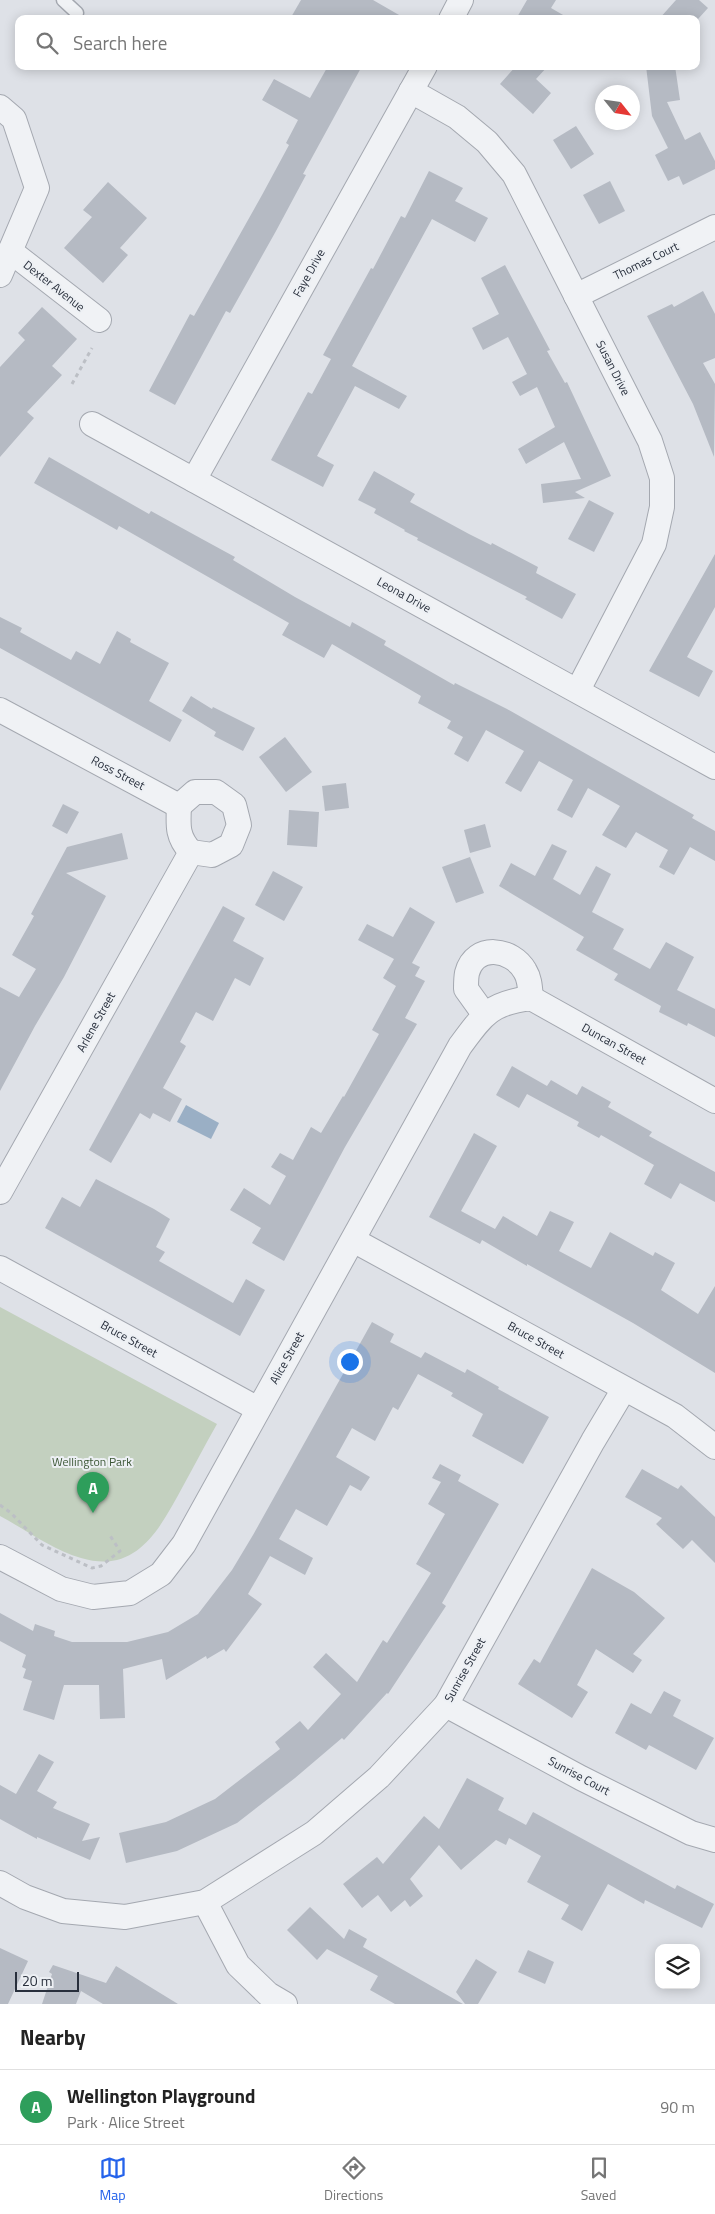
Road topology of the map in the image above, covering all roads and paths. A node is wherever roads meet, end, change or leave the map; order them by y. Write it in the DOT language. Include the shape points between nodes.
graph roads {
  1 [pos="63,0"];
  2 [pos="461,0"];
  3 [pos="77,13"];
  4 [pos="453,15"];
  5 [pos="423,70"];
  6 [pos="411,91"];
  7 [pos="0,107"];
  8 [pos="715,226"];
  9 [pos="10,251"];
  10 [pos="0,275"];
  11 [pos="576,296"];
  12 [pos="99,320"];
  13 [pos="92,348"];
  14 [pos="72,384"];
  15 [pos="92,424"];
  16 [pos="194,480"];
  17 [pos="578,690"];
  18 [pos="0,710"];
  19 [pos="715,767"];
  20 [pos="179,806"];
  21 [pos="191,852"];
  22 [pos="521,999"];
  23 [pos="484,1014"];
  24 [pos="715,1101"];
  25 [pos="0,1192"];
  26 [pos="352,1240"];
  27 [pos="0,1268"];
  28 [pos="624,1388"];
  29 [pos="258,1409"];
  30 [pos="715,1447"];
  31 [pos="0,1505"];
  32 [pos="109,1534"];
  33 [pos="0,1557"];
  34 [pos="446,1705"];
  35 [pos="715,1840"];
  36 [pos="0,1883"];
  37 [pos="205,1902"];
  38 [pos="285,2004"];
  1 -- 3 [label="lane"];
  2 -- 4 [label="street"];
  5 -- 6 [label="street, Faye Drive"];
  6 -- 11 [label="street, Susan Drive" via="457,117 487,142 514,174"];
  6 -- 16 [label="street, Faye Drive"];
  7 -- 9 [label="street, Dexter Avenue" via="14,119 37,188"];
  8 -- 11 [label="street, Thomas Court"];
  9 -- 10 [label="street, Dexter Avenue"];
  9 -- 12 [label="street, Dexter Avenue"];
  11 -- 17 [label="street, Susan Drive" via="650,441 662,478 662,507 654,544"];
  13 -- 14 [label="path"];
  15 -- 16 [label="street, Leona Drive"];
  16 -- 17 [label="street, Leona Drive"];
  17 -- 19 [label="street, Leona Drive"];
  18 -- 20 [label="street, Ross Street"];
  20 -- 21 [label="street" via="181,841"];
  20 -- 21 [label="street" via="195,792 216,792 234,805 239,825 231,845 212,855"];
  21 -- 25 [label="street, Arlene Street"];
  22 -- 23 [label="street, Alice Street"];
  22 -- 23 [label="street" via="530,985 525,971 504,952 490,952 476,958 468,972 466,989"];
  22 -- 24 [label="street, Duncan Street"];
  23 -- 26 [label="street, Alice Street" via="460,1046"];
  26 -- 28 [label="street, Bruce Street"];
  26 -- 29 [label="street, Alice Street"];
  27 -- 29 [label="street, Bruce Street"];
  28 -- 30 [label="street, Bruce Street" via="675,1416"];
  28 -- 34 [label="street, Sunrise Street"];
  29 -- 33 [label="street, Alice Street" via="184,1544 161,1574 130,1593 93,1597 61,1589"];
  31 -- 32 [label="path" via="42,1545 92,1568 101,1566 120,1551"];
  34 -- 35 [label="street, Sunrise Court" via="581,1778 691,1833"];
  34 -- 37 [label="street, Sunrise Street" via="379,1777 314,1833"];
  36 -- 37 [label="street" via="25,1897 63,1911 125,1917"];
  37 -- 38 [label="street" via="238,1965 268,1994"];
}
